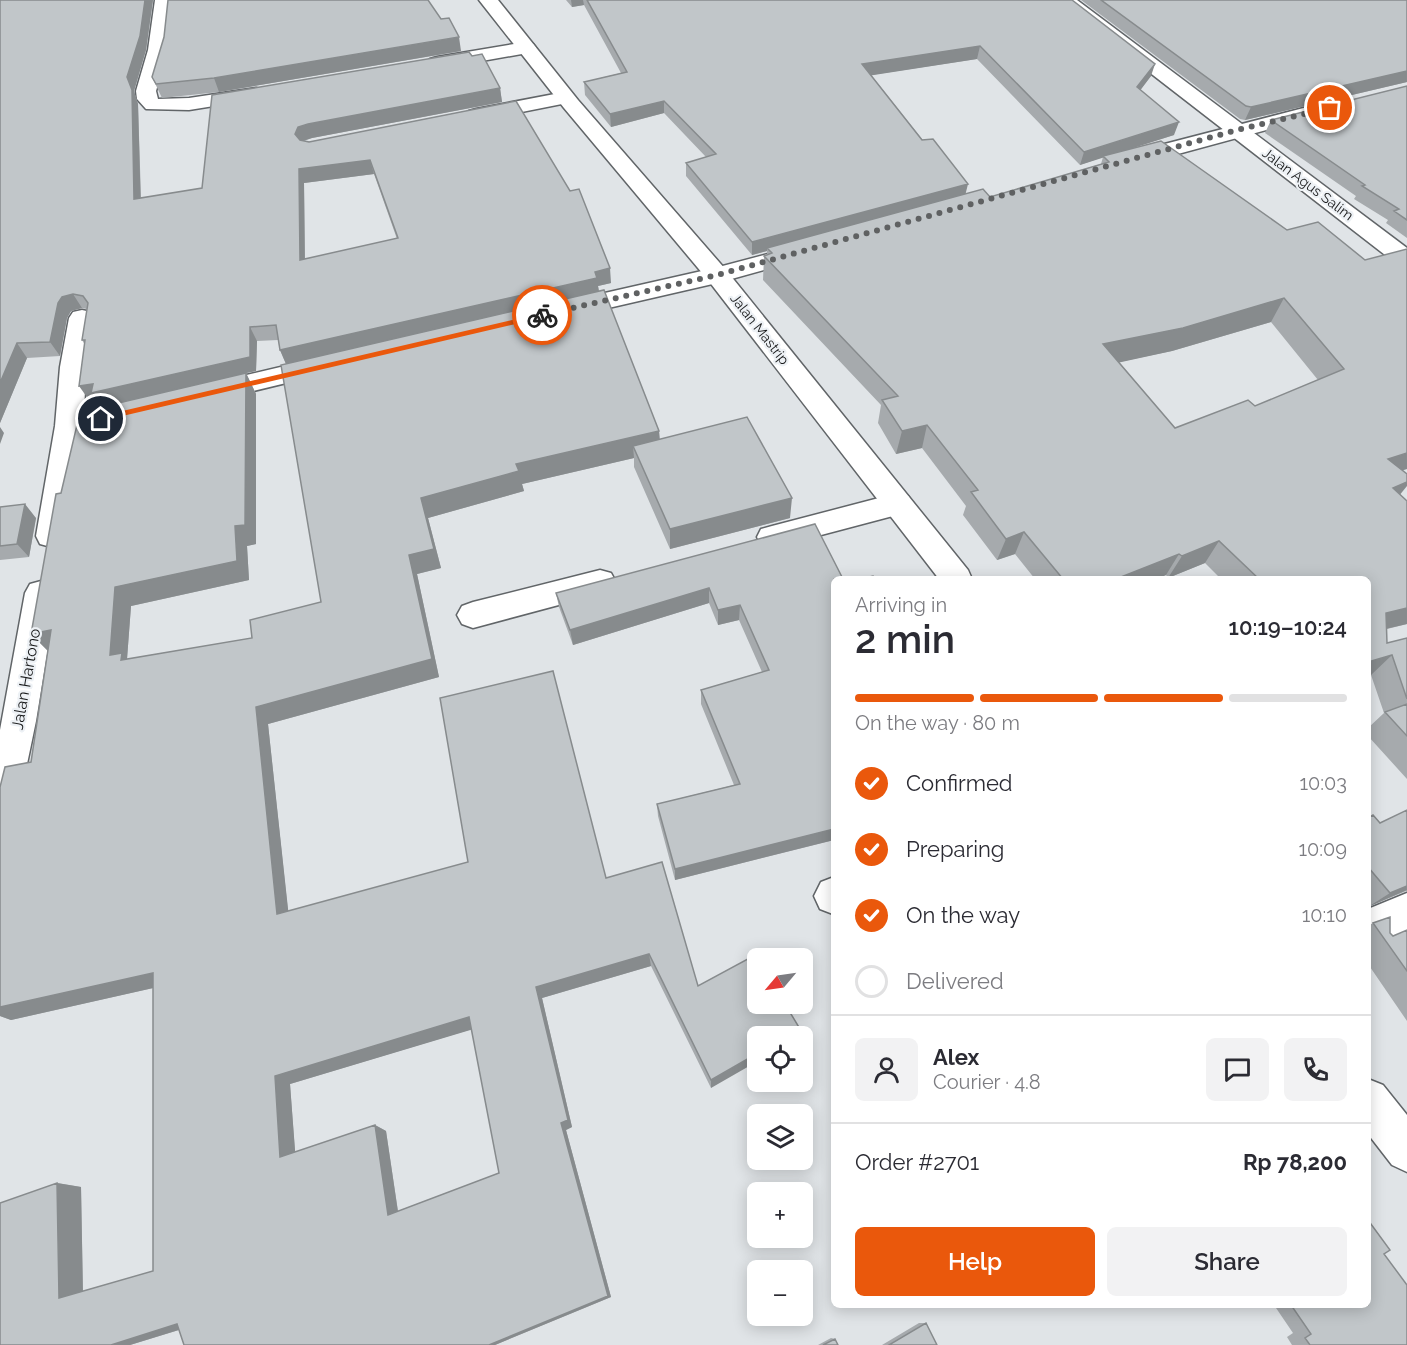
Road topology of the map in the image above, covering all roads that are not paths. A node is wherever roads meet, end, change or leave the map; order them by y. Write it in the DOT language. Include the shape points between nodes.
graph roads {
  1 [pos="164,0"];
  2 [pos="488,0"];
  3 [pos="1065,0"];
  4 [pos="526,48"];
  5 [pos="422,66"];
  6 [pos="272,92"];
  7 [pos="565,98"];
  8 [pos="1341,105"];
  9 [pos="462,118"];
  10 [pos="1237,130"];
  11 [pos="1106,167"];
  12 [pos="827,245"];
  13 [pos="1407,260"];
  14 [pos="717,275"];
  15 [pos="545,315"];
  16 [pos="82,318"];
  17 [pos="352,360"];
  18 [pos="184,399"];
  19 [pos="142,409"];
  20 [pos="69,426"];
  21 [pos="897,504"];
  22 [pos="748,543"];
  23 [pos="622,576"];
  24 [pos="955,576"];
  25 [pos="473,615"];
  26 [pos="9,723"];
  27 [pos="0,807"];
  28 [pos="1407,912"];
  29 [pos="1371,927"];
  30 [pos="1371,1106"];
  31 [pos="1407,1150"];
  1 -- 6 [label="street" via="158,50 146,91 153,105"];
  2 -- 4 [label="street, Jalan Mastrip"];
  3 -- 10 [label="street, Jalan Agus Salim"];
  4 -- 5 [label="street"];
  4 -- 7 [label="street, Jalan Mastrip"];
  7 -- 9 [label="street"];
  7 -- 14 [label="street, Jalan Mastrip"];
  8 -- 10 [label="street"];
  10 -- 11 [label="street"];
  10 -- 13 [label="street, Jalan Agus Salim"];
  12 -- 14 [label="street"];
  14 -- 15 [label="street"];
  14 -- 21 [label="street, Jalan Mastrip"];
  16 -- 20 [label="street, Jalan Hartono" via="73,367"];
  17 -- 18 [label="street"];
  19 -- 20 [label="street"];
  20 -- 26 [label="street, Jalan Hartono" via="46,563"];
  21 -- 22 [label="street"];
  21 -- 24 [label="street, Jalan Mastrip"];
  23 -- 25 [label="street"];
  26 -- 27 [label="street, Jalan Hartono"];
  28 -- 29 [label="street"];
  30 -- 31 [label="street"];
}
